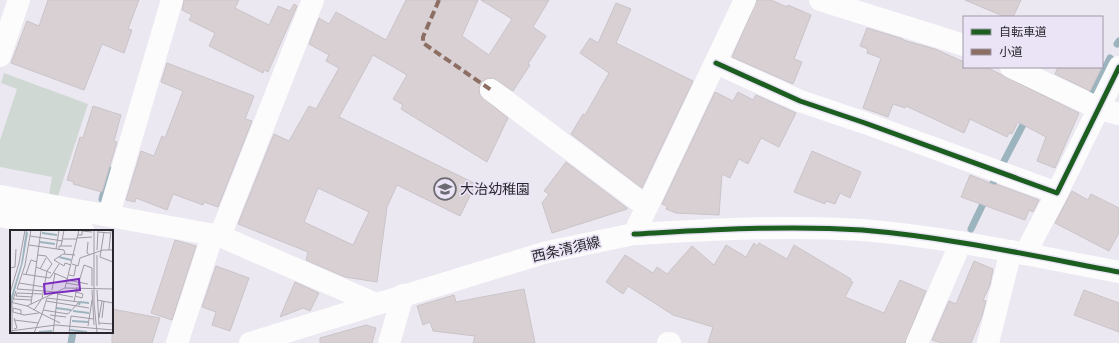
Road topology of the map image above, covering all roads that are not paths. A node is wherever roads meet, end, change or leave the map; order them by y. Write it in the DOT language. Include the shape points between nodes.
graph roads {
  1 [pos="19,0"];
  2 [pos="172,0"];
  3 [pos="313,0"];
  4 [pos="745,0"];
  5 [pos="820,0"];
  6 [pos="963,45"];
  7 [pos="0,56"];
  8 [pos="716,63"];
  9 [pos="1119,67"];
  10 [pos="1013,68"];
  11 [pos="491,90"];
  12 [pos="1109,111"];
  13 [pos="1057,193"];
  14 [pos="0,196"];
  15 [pos="648,207"];
  16 [pos="109,214"];
  17 [pos="0,216"];
  18 [pos="73,222"];
  19 [pos="634,234"];
  20 [pos="217,235"];
  21 [pos="961,242"];
  22 [pos="1018,252"];
  23 [pos="1119,272"];
  24 [pos="403,295"];
  25 [pos="376,304"];
  26 [pos="177,343"];
  27 [pos="250,343"];
  28 [pos="389,343"];
  29 [pos="917,343"];
  30 [pos="988,343"];
  1 -- 7 [label="street"];
  2 -- 16 [label="street"];
  3 -- 20 [label="street"];
  4 -- 8 [label="street"];
  5 -- 6 [label="street"];
  8 -- 13 [label="street" via="800,101"];
  8 -- 15 [label="street"];
  9 -- 12 [label="street"];
  10 -- 12 [label="street"];
  11 -- 15 [label="street"];
  12 -- 13 [label="street"];
  13 -- 22 [label="street"];
  14 -- 18 [label="street"];
  15 -- 19 [label="street"];
  16 -- 18 [label="street"];
  16 -- 20 [label="street"];
  17 -- 18 [label="street"];
  19 -- 21 [label="street, 西条清須線" via="759,227 862,230"];
  19 -- 24 [label="street, 西条清須線" via="547,252"];
  20 -- 25 [label="street"];
  20 -- 26 [label="street"];
  21 -- 22 [label="street, 西条清須線"];
  21 -- 29 [label="street"];
  22 -- 23 [label="street, 西条清須線"];
  22 -- 30 [label="street"];
  24 -- 25 [label="street, 西条清須線"];
  24 -- 28 [label="street"];
  25 -- 27 [label="street, 西条清須線"];
}
